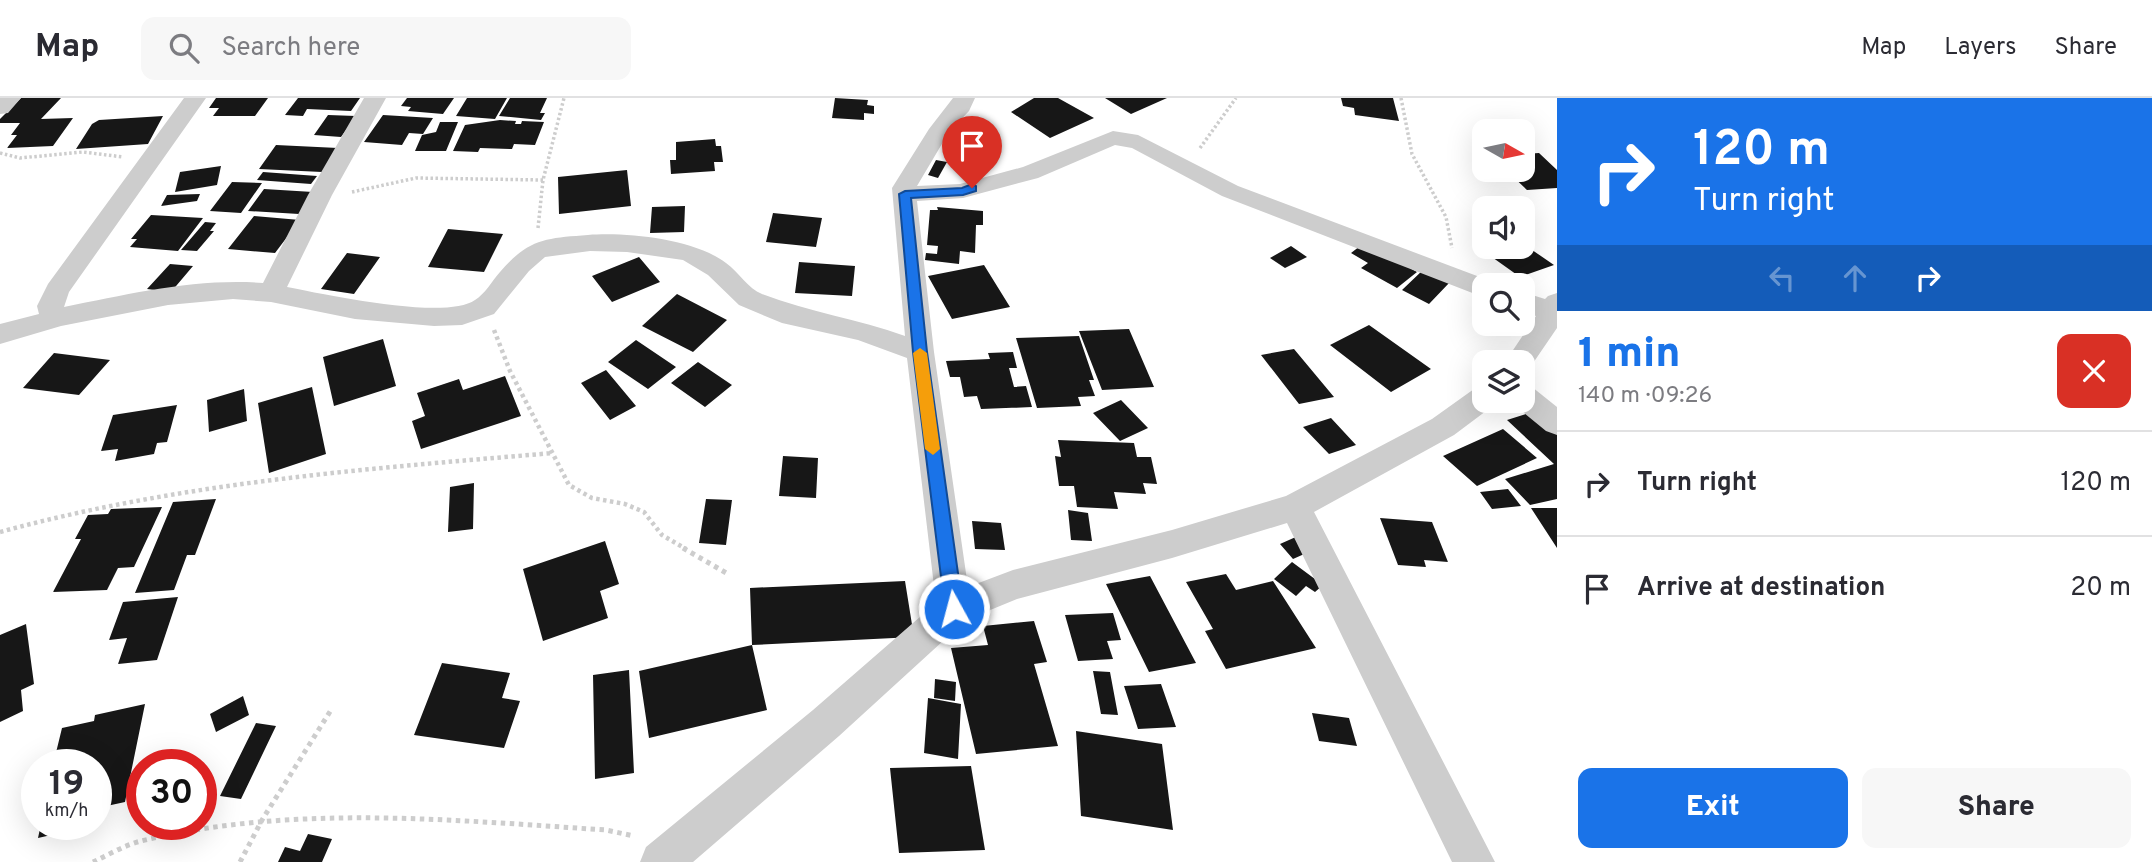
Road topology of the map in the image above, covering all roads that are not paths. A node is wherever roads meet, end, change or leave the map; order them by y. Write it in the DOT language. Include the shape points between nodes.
graph roads {
  1 [pos="10,98"];
  2 [pos="195,98"];
  3 [pos="375,98"];
  4 [pos="964,98"];
  5 [pos="0,108"];
  6 [pos="905,194"];
  7 [pos="1472,284"];
  8 [pos="271,293"];
  9 [pos="1535,303"];
  10 [pos="1554,307"];
  11 [pos="61,317"];
  12 [pos="0,334"];
  13 [pos="1527,350"];
  14 [pos="920,352"];
  15 [pos="1535,405"];
  16 [pos="1472,406"];
  17 [pos="1557,423"];
  18 [pos="1296,507"];
  19 [pos="954,609"];
  20 [pos="670,854"];
  21 [pos="1474,862"];
  1 -- 5 [label="street"];
  2 -- 11 [label="street" via="57,290 50,306 52,313"];
  3 -- 8 [label="street"];
  4 -- 6 [label="street" via="922,157"];
  6 -- 7 [label="street" via="963,191 1030,173 1113,138 1138,142 1230,191"];
  6 -- 14 [label="street"];
  8 -- 11 [label="street" via="233,290 168,296"];
  8 -- 14 [label="street" via="355,310 462,316 485,307 496,290 538,250 627,243 690,253 717,269 748,299"];
  9 -- 10 [label="street"];
  10 -- 13 [label="street"];
  11 -- 12 [label="street"];
  14 -- 19 [label="street"];
  15 -- 17 [label="street"];
  16 -- 18 [label="street" via="1443,427"];
  18 -- 19 [label="street" via="1013,585"];
  18 -- 21 [label="street"];
  19 -- 20 [label="street"];
}
